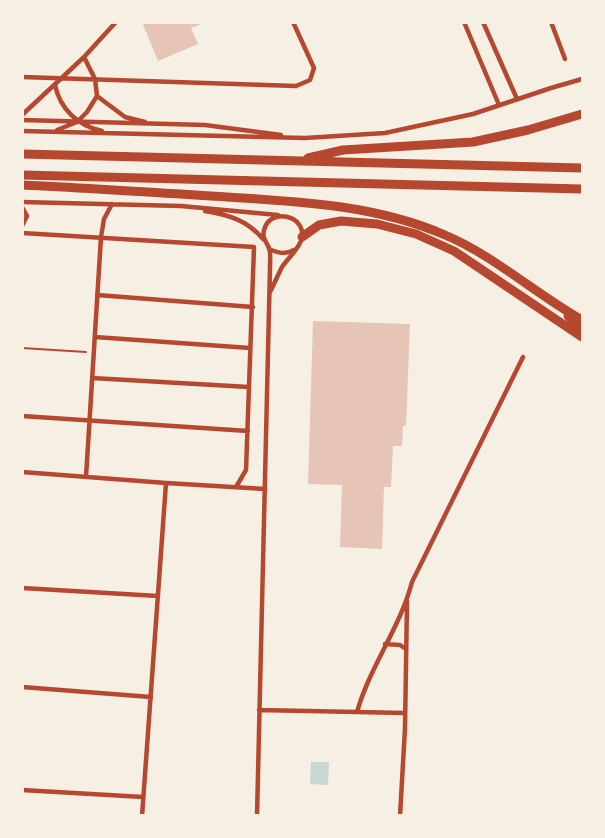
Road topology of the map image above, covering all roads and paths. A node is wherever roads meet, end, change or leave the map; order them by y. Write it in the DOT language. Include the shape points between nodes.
graph roads {
  1 [pos="116,22"];
  2 [pos="293,22"];
  3 [pos="464,22"];
  4 [pos="483,22"];
  5 [pos="551,22"];
  6 [pos="84,57"];
  7 [pos="565,59"];
  8 [pos="22,77"];
  9 [pos="60,78"];
  10 [pos="95,79"];
  11 [pos="582,79"];
  12 [pos="55,84"];
  13 [pos="97,96"];
  14 [pos="517,99"];
  15 [pos="499,105"];
  16 [pos="582,114"];
  17 [pos="22,115"];
  18 [pos="22,120"];
  19 [pos="77,122"];
  20 [pos="154,124"];
  21 [pos="22,130"];
  22 [pos="55,132"];
  23 [pos="118,134"];
  24 [pos="305,138"];
  25 [pos="22,154"];
  26 [pos="296,161"];
  27 [pos="582,168"];
  28 [pos="22,175"];
  29 [pos="22,185"];
  30 [pos="582,189"];
  31 [pos="22,202"];
  32 [pos="112,204"];
  33 [pos="181,206"];
  34 [pos="22,207"];
  35 [pos="288,216"];
  36 [pos="22,226"];
  37 [pos="22,233"];
  38 [pos="101,237"];
  39 [pos="302,237"];
  40 [pos="264,240"];
  41 [pos="269,249"];
  42 [pos="295,249"];
  43 [pos="270,292"];
  44 [pos="97,295"];
  45 [pos="554,304"];
  46 [pos="252,307"];
  47 [pos="582,320"];
  48 [pos="582,330"];
  49 [pos="95,337"];
  50 [pos="582,337"];
  51 [pos="22,348"];
  52 [pos="250,348"];
  53 [pos="94,352"];
  54 [pos="523,357"];
  55 [pos="92,378"];
  56 [pos="249,388"];
  57 [pos="22,416"];
  58 [pos="89,421"];
  59 [pos="248,431"];
  60 [pos="22,472"];
  61 [pos="86,476"];
  62 [pos="166,483"];
  63 [pos="236,487"];
  64 [pos="265,489"];
  65 [pos="22,588"];
  66 [pos="158,596"];
  67 [pos="408,600"];
  68 [pos="385,644"];
  69 [pos="406,649"];
  70 [pos="22,687"];
  71 [pos="151,697"];
  72 [pos="260,710"];
  73 [pos="357,712"];
  74 [pos="405,713"];
  75 [pos="22,790"];
  76 [pos="144,797"];
  77 [pos="142,816"];
  78 [pos="257,816"];
  79 [pos="400,816"];
  1 -- 6 [label="street"];
  2 -- 10 [label="street" via="314,68 310,80 296,86"];
  3 -- 15 [label="street"];
  4 -- 14 [label="street"];
  5 -- 7 [label="street"];
  6 -- 9 [label="street"];
  6 -- 10 [label="street"];
  8 -- 9 [label="street"];
  9 -- 10 [label="street"];
  9 -- 12 [label="street"];
  10 -- 13 [label="street"];
  11 -- 14 [label="street"];
  12 -- 17 [label="street"];
  12 -- 19 [label="street" via="60,100"];
  13 -- 19 [label="street"];
  13 -- 20 [label="street" via="125,117"];
  14 -- 15 [label="street"];
  15 -- 24 [label="street" via="386,133"];
  16 -- 26 [label="highway" via="473,142 343,150"];
  18 -- 19 [label="street"];
  19 -- 20 [label="street"];
  19 -- 22 [label="street"];
  19 -- 23 [label="street"];
  20 -- 24 [label="street" via="204,125"];
  21 -- 22 [label="street"];
  22 -- 23 [label="street"];
  23 -- 24 [label="street"];
  25 -- 26 [label="highway"];
  26 -- 27 [label="highway"];
  28 -- 30 [label="highway"];
  29 -- 45 [label="highway" via="300,202 364,210 445,235 472,249"];
  31 -- 32 [label="street"];
  32 -- 33 [label="street"];
  32 -- 38 [label="street" via="104,219"];
  33 -- 35 [label="street"];
  33 -- 40 [label="street" via="224,214 248,224"];
  34 -- 36 [label="street" via="27,216"];
  35 -- 39 [label="street" via="299,226"];
  35 -- 40 [label="street" via="274,217 267,222"];
  37 -- 38 [label="street"];
  38 -- 44 [label="street"];
  38 -- 46 [label="street" via="254,246"];
  39 -- 42 [label="street"];
  39 -- 50 [label="highway" via="319,225 341,220 377,224 416,234 454,252"];
  40 -- 41 [label="street"];
  41 -- 42 [label="street" via="278,253"];
  41 -- 43 [label="street"];
  42 -- 43 [label="street"];
  43 -- 64 [label="street"];
  44 -- 46 [label="street"];
  44 -- 49 [label="street"];
  45 -- 47 [label="highway"];
  45 -- 48 [label="highway"];
  46 -- 52 [label="street"];
  49 -- 52 [label="street"];
  49 -- 53 [label="street"];
  51 -- 53 [label="path"];
  52 -- 56 [label="street"];
  53 -- 55 [label="street"];
  54 -- 67 [label="street" via="412,582"];
  55 -- 56 [label="street"];
  55 -- 58 [label="street"];
  56 -- 59 [label="street"];
  57 -- 58 [label="street"];
  58 -- 59 [label="street"];
  58 -- 61 [label="street"];
  59 -- 63 [label="street" via="246,470"];
  60 -- 61 [label="street"];
  61 -- 62 [label="street"];
  62 -- 63 [label="street"];
  62 -- 66 [label="street"];
  63 -- 64 [label="street"];
  64 -- 72 [label="street"];
  65 -- 66 [label="street"];
  66 -- 71 [label="street"];
  67 -- 68 [label="street"];
  67 -- 69 [label="street"];
  68 -- 69 [label="street" via="400,645"];
  68 -- 73 [label="street" via="363,690"];
  69 -- 74 [label="street"];
  70 -- 71 [label="street"];
  71 -- 76 [label="street"];
  72 -- 73 [label="street"];
  72 -- 78 [label="street"];
  73 -- 74 [label="street"];
  74 -- 79 [label="street"];
  75 -- 76 [label="street"];
  76 -- 77 [label="street"];
}
